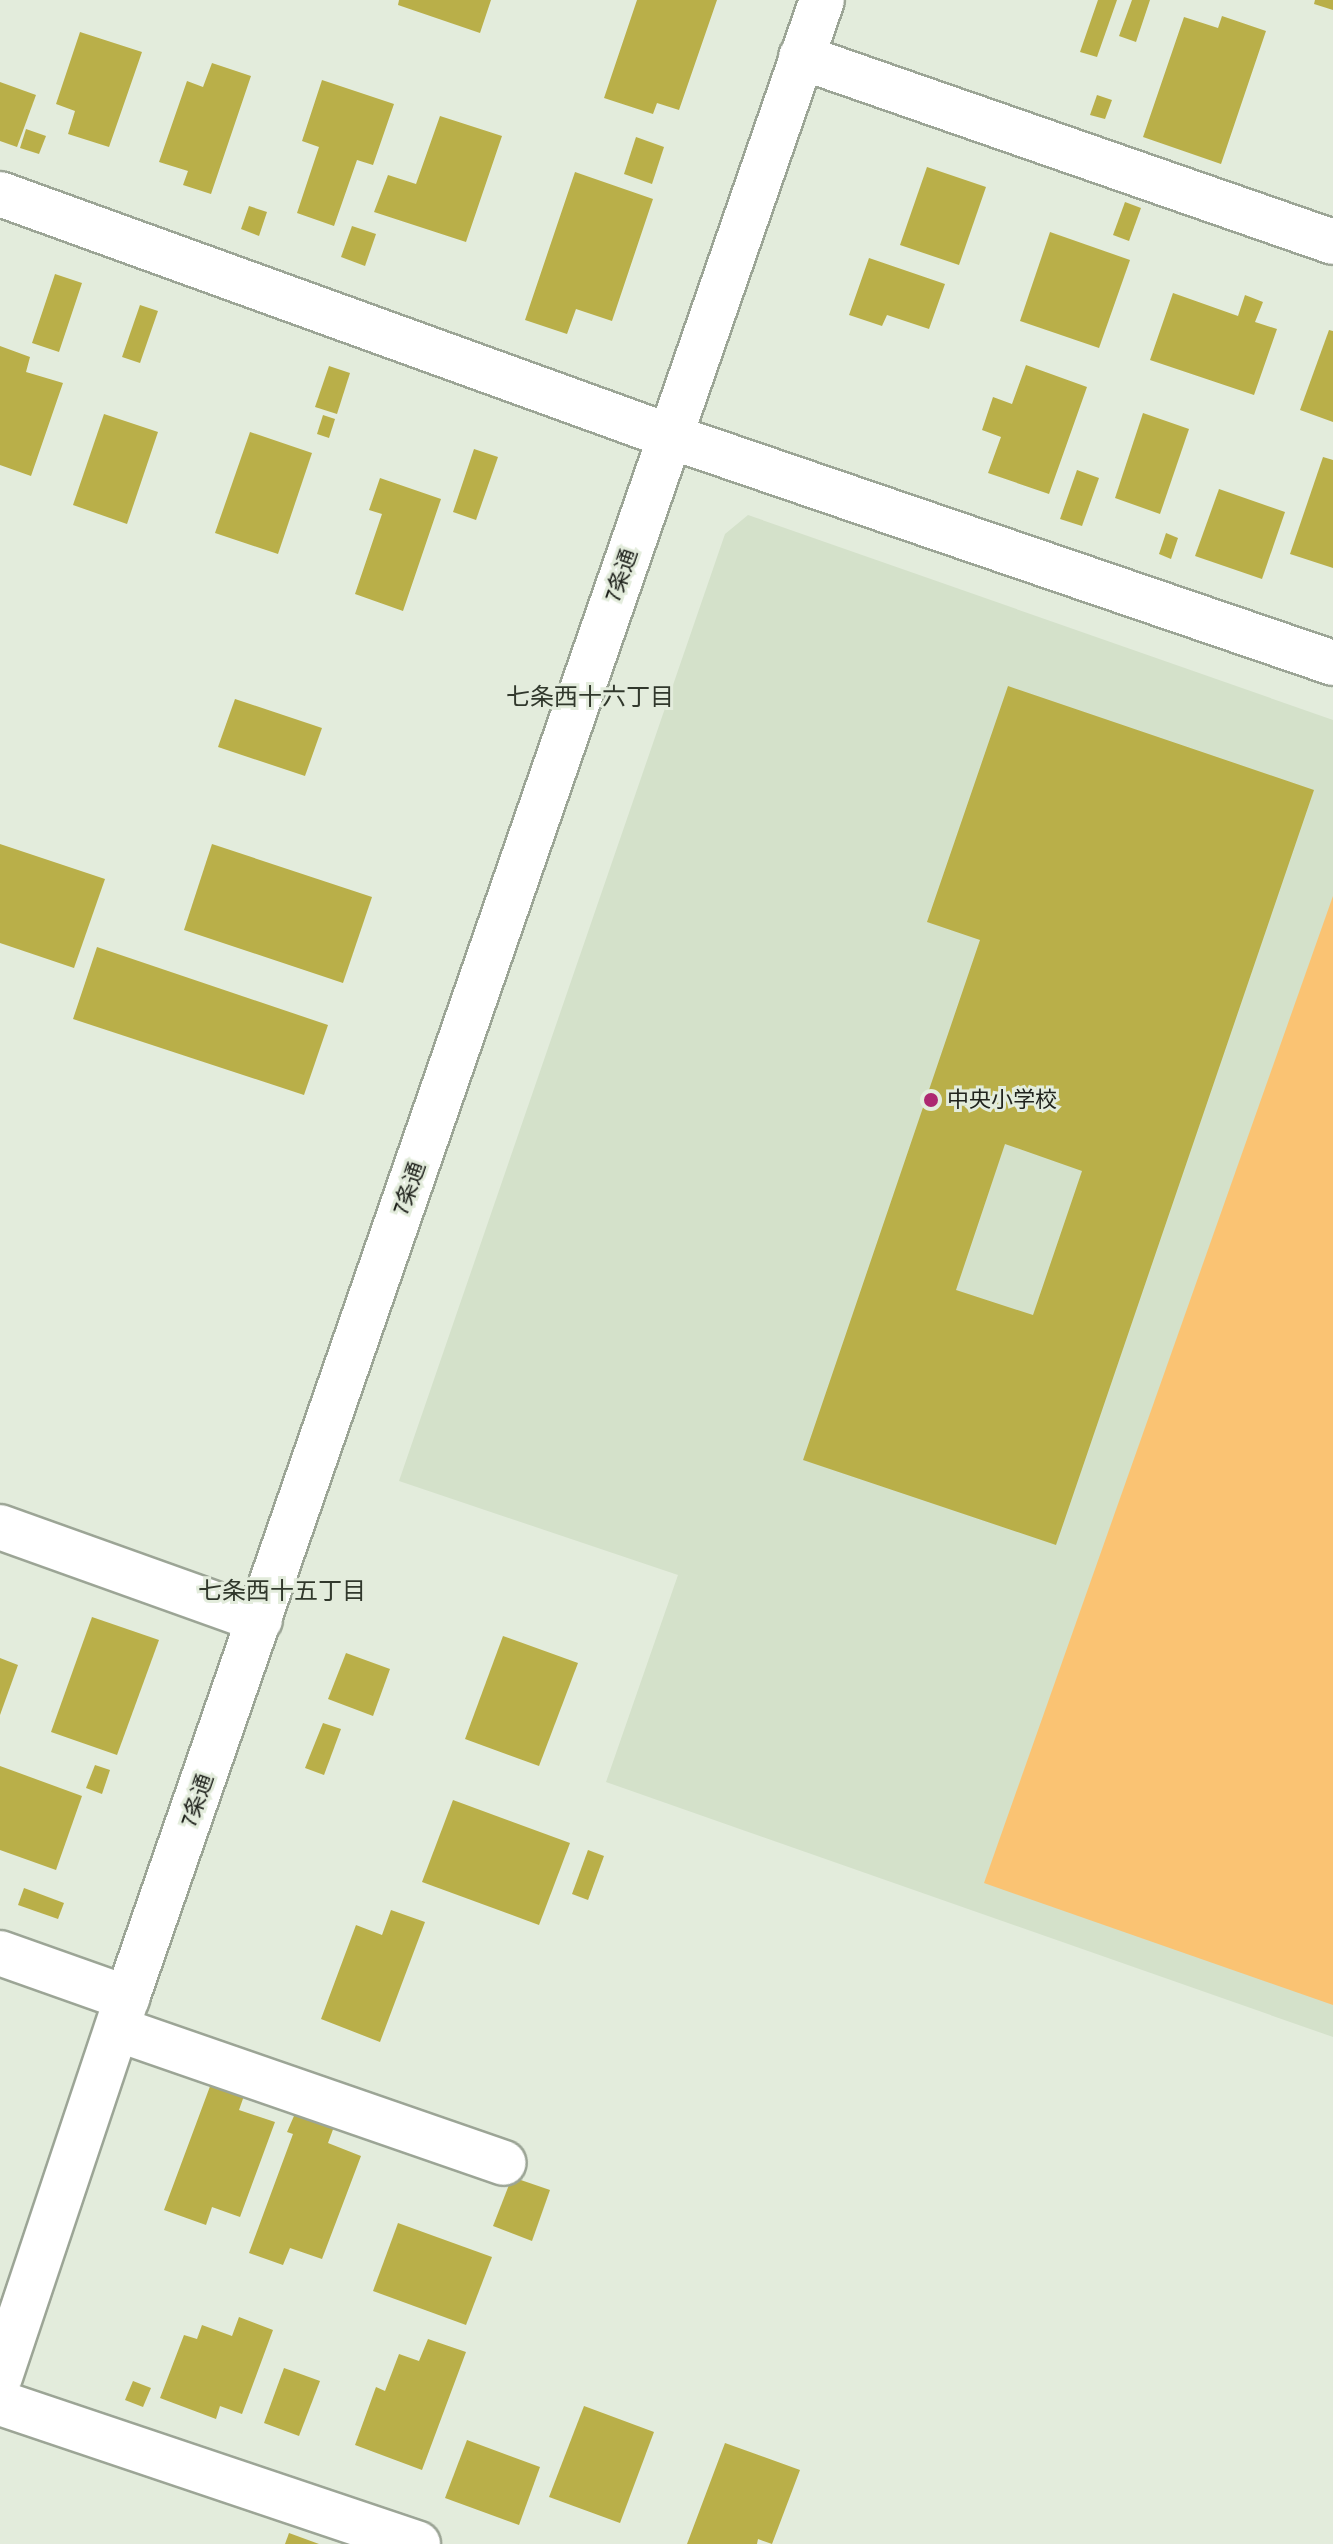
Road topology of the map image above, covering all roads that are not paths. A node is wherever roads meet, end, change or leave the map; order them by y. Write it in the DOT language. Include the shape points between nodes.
graph roads {
  1 [pos="822,0"];
  2 [pos="801,57"];
  3 [pos="0,194"];
  4 [pos="1333,242"];
  5 [pos="669,436"];
  6 [pos="1333,663"];
  7 [pos="0,1527"];
  8 [pos="260,1620"];
  9 [pos="0,1953"];
  10 [pos="122,2013"];
  11 [pos="503,2163"];
  12 [pos="0,2377"];
  13 [pos="0,2403"];
  14 [pos="418,2544"];
  1 -- 2 [label="street, 7条通"];
  2 -- 4 [label="street"];
  2 -- 5 [label="street, 7条通"];
  3 -- 5 [label="street"];
  5 -- 6 [label="street"];
  5 -- 8 [label="street, 7条通"];
  7 -- 8 [label="street"];
  8 -- 10 [label="street, 7条通"];
  9 -- 10 [label="street"];
  10 -- 11 [label="street"];
  10 -- 12 [label="street, 7条通"];
  13 -- 14 [label="street"];
}
